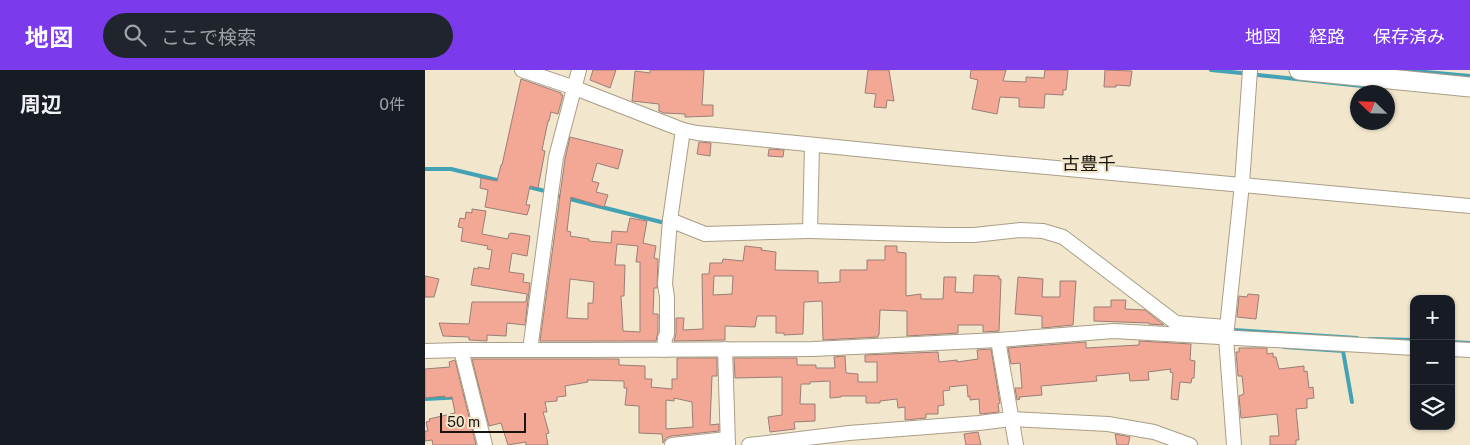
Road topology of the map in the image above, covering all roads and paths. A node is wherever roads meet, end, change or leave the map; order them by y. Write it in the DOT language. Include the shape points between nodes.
graph roads {
  1 [pos="522,70"];
  2 [pos="579,70"];
  3 [pos="1250,70"];
  4 [pos="1299,70"];
  5 [pos="1470,87"];
  6 [pos="575,88"];
  7 [pos="683,130"];
  8 [pos="812,145"];
  9 [pos="1242,184"];
  10 [pos="1470,206"];
  11 [pos="670,220"];
  12 [pos="810,231"];
  13 [pos="1226,332"];
  14 [pos="999,340"];
  15 [pos="1410,348"];
  16 [pos="725,349"];
  17 [pos="1455,349"];
  18 [pos="461,350"];
  19 [pos="529,350"];
  20 [pos="665,350"];
  21 [pos="1470,350"];
  22 [pos="425,351"];
  23 [pos="1011,419"];
  24 [pos="727,442"];
  25 [pos="485,445"];
  26 [pos="673,445"];
  27 [pos="749,445"];
  28 [pos="1016,445"];
  29 [pos="1190,445"];
  30 [pos="1234,445"];
  1 -- 6 [label="street"];
  2 -- 6 [label="street"];
  3 -- 9 [label="street"];
  4 -- 5 [label="street"];
  6 -- 7 [label="street"];
  6 -- 19 [label="street" via="556,157"];
  7 -- 8 [label="street"];
  7 -- 11 [label="street"];
  8 -- 9 [label="street"];
  8 -- 12 [label="street"];
  9 -- 10 [label="street"];
  9 -- 13 [label="street"];
  11 -- 12 [label="street" via="705,234"];
  11 -- 20 [label="street" via="665,284"];
  12 -- 13 [label="street" via="946,235 1043,231 1063,237 1176,323"];
  13 -- 14 [label="street" via="1114,331"];
  13 -- 15 [label="street"];
  13 -- 30 [label="street"];
  14 -- 16 [label="street"];
  14 -- 23 [label="street"];
  16 -- 20 [label="street"];
  16 -- 24 [label="street"];
  17 -- 21 [label="street"];
  18 -- 19 [label="street"];
  18 -- 22 [label="street"];
  18 -- 25 [label="street"];
  19 -- 20 [label="street"];
  23 -- 27 [label="street"];
  23 -- 28 [label="street"];
  23 -- 29 [label="street" via="1108,424 1154,432"];
  24 -- 26 [label="street"];
}
